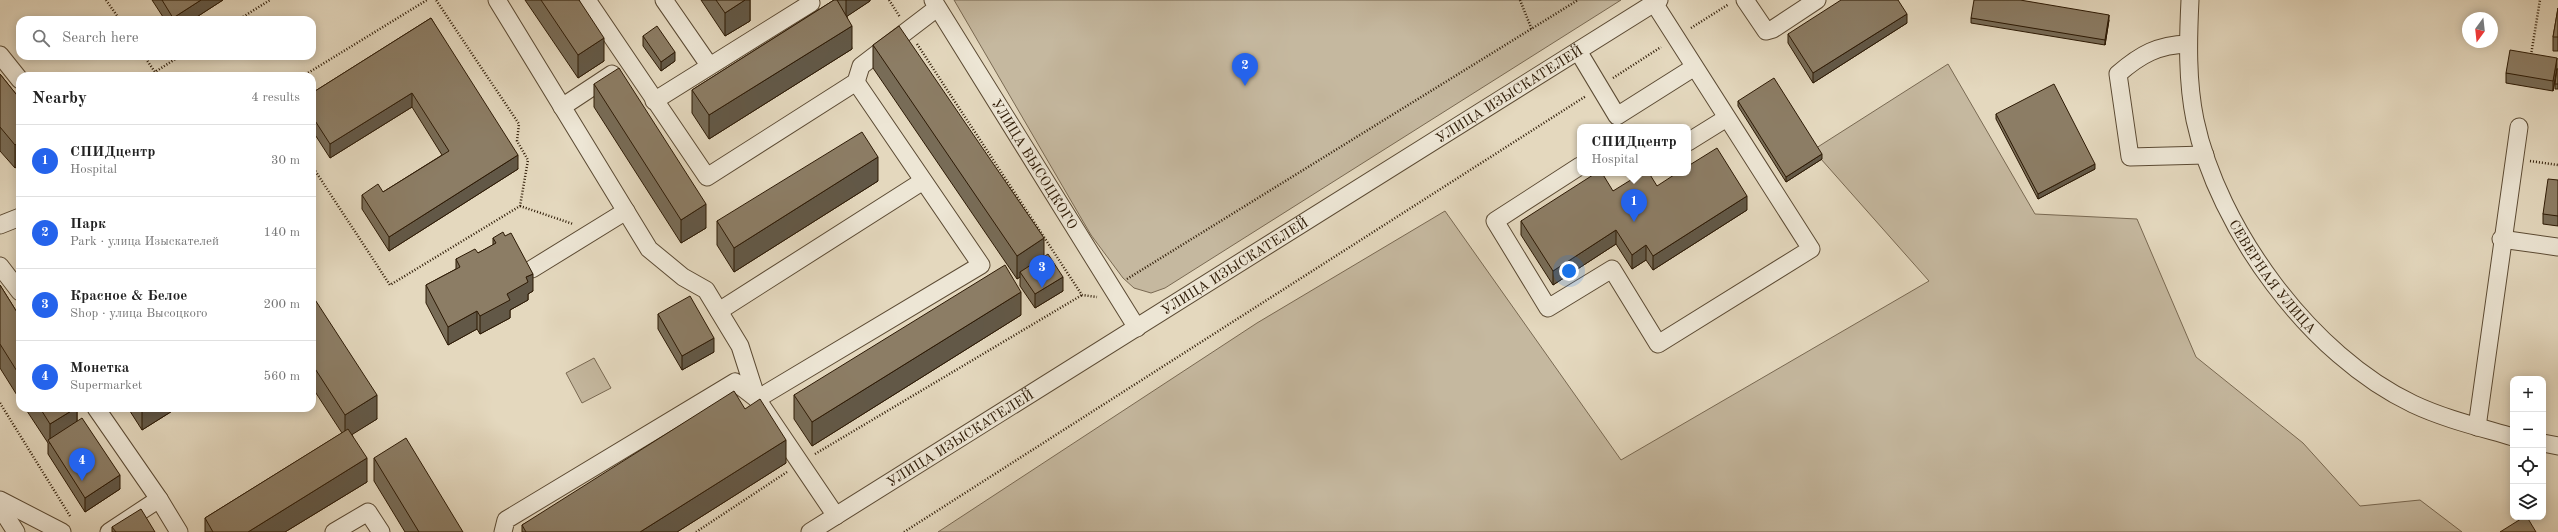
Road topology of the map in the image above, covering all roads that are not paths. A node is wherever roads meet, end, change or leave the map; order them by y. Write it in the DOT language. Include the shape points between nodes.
graph roads {
  1 [pos="497,0"];
  2 [pos="587,0"];
  3 [pos="664,0"];
  4 [pos="809,0"];
  5 [pos="1745,0"];
  6 [pos="1817,0"];
  7 [pos="2190,0"];
  8 [pos="1657,2"];
  9 [pos="935,4"];
  10 [pos="2188,44"];
  11 [pos="1578,51"];
  12 [pos="0,55"];
  13 [pos="630,63"];
  14 [pos="709,65"];
  15 [pos="1693,68"];
  16 [pos="16,75"];
  17 [pos="856,82"];
  18 [pos="654,100"];
  19 [pos="562,107"];
  20 [pos="1725,119"];
  21 [pos="1620,122"];
  22 [pos="2519,127"];
  23 [pos="1691,140"];
  24 [pos="2205,155"];
  25 [pos="1577,168"];
  26 [pos="923,181"];
  27 [pos="626,211"];
  28 [pos="16,219"];
  29 [pos="0,225"];
  30 [pos="2502,239"];
  31 [pos="2558,247"];
  32 [pos="0,266"];
  33 [pos="532,269"];
  34 [pos="16,287"];
  35 [pos="719,311"];
  36 [pos="1137,328"];
  37 [pos="757,399"];
  38 [pos="99,412"];
  39 [pos="2477,427"];
  40 [pos="2510,436"];
  41 [pos="2546,444"];
  42 [pos="2558,446"];
  43 [pos="0,500"];
  44 [pos="159,500"];
  45 [pos="0,507"];
  46 [pos="836,516"];
  47 [pos="67,526"];
  48 [pos="16,532"];
  49 [pos="110,532"];
  50 [pos="179,532"];
  51 [pos="334,532"];
  52 [pos="381,532"];
  53 [pos="503,532"];
  54 [pos="810,532"];
  1 -- 19 [label="street"];
  2 -- 13 [label="street"];
  3 -- 14 [label="street"];
  4 -- 14 [label="street" via="811,3"];
  5 -- 6 [label="street" via="1766,31"];
  7 -- 10 [label="street, СЕВЕРНАЯ УЛИЦА"];
  8 -- 11 [label="street, УЛИЦА ИЗЫСКАТЕЛЕЙ"];
  8 -- 15 [label="street"];
  9 -- 17 [label="street" via="908,30 861,66"];
  9 -- 36 [label="street, УЛИЦА ВЫСОЦКОГО"];
  10 -- 24 [label="street, СЕВЕРНАЯ УЛИЦА" via="2195,119"];
  10 -- 24 [label="street" via="2167,45 2137,58 2118,74 2130,157"];
  11 -- 21 [label="street"];
  11 -- 36 [label="street, УЛИЦА ИЗЫСКАТЕЛЕЙ"];
  12 -- 16 [label="street"];
  13 -- 18 [label="street"];
  13 -- 19 [label="street"];
  14 -- 18 [label="street"];
  15 -- 20 [label="street"];
  15 -- 21 [label="street"];
  17 -- 18 [label="street" via="707,177"];
  17 -- 26 [label="street"];
  19 -- 27 [label="street"];
  20 -- 23 [label="street"];
  20 -- 25 [label="street" via="1810,249 1658,344 1612,269 1548,308 1494,221"];
  22 -- 30 [label="street"];
  24 -- 39 [label="street, СЕВЕРНАЯ УЛИЦА" via="2221,198 2245,244 2275,286 2309,326 2379,384 2412,404 2445,418"];
  26 -- 35 [label="street"];
  26 -- 37 [label="street" via="981,265"];
  27 -- 33 [label="street"];
  27 -- 35 [label="street" via="649,249 683,277 706,290"];
  28 -- 29 [label="street"];
  30 -- 31 [label="street"];
  30 -- 39 [label="street"];
  32 -- 34 [label="street"];
  35 -- 37 [label="street" via="740,346"];
  36 -- 46 [label="street, УЛИЦА ИЗЫСКАТЕЛЕЙ"];
  37 -- 46 [label="street"];
  37 -- 53 [label="street" via="735,382 506,520"];
  38 -- 44 [label="street"];
  39 -- 40 [label="street, СЕВЕРНАЯ УЛИЦА"];
  41 -- 42 [label="street"];
  43 -- 47 [label="street"];
  44 -- 49 [label="street"];
  44 -- 50 [label="street"];
  45 -- 48 [label="street"];
  46 -- 54 [label="street, УЛИЦА ИЗЫСКАТЕЛЕЙ"];
  51 -- 52 [label="street" via="368,512"];
}
